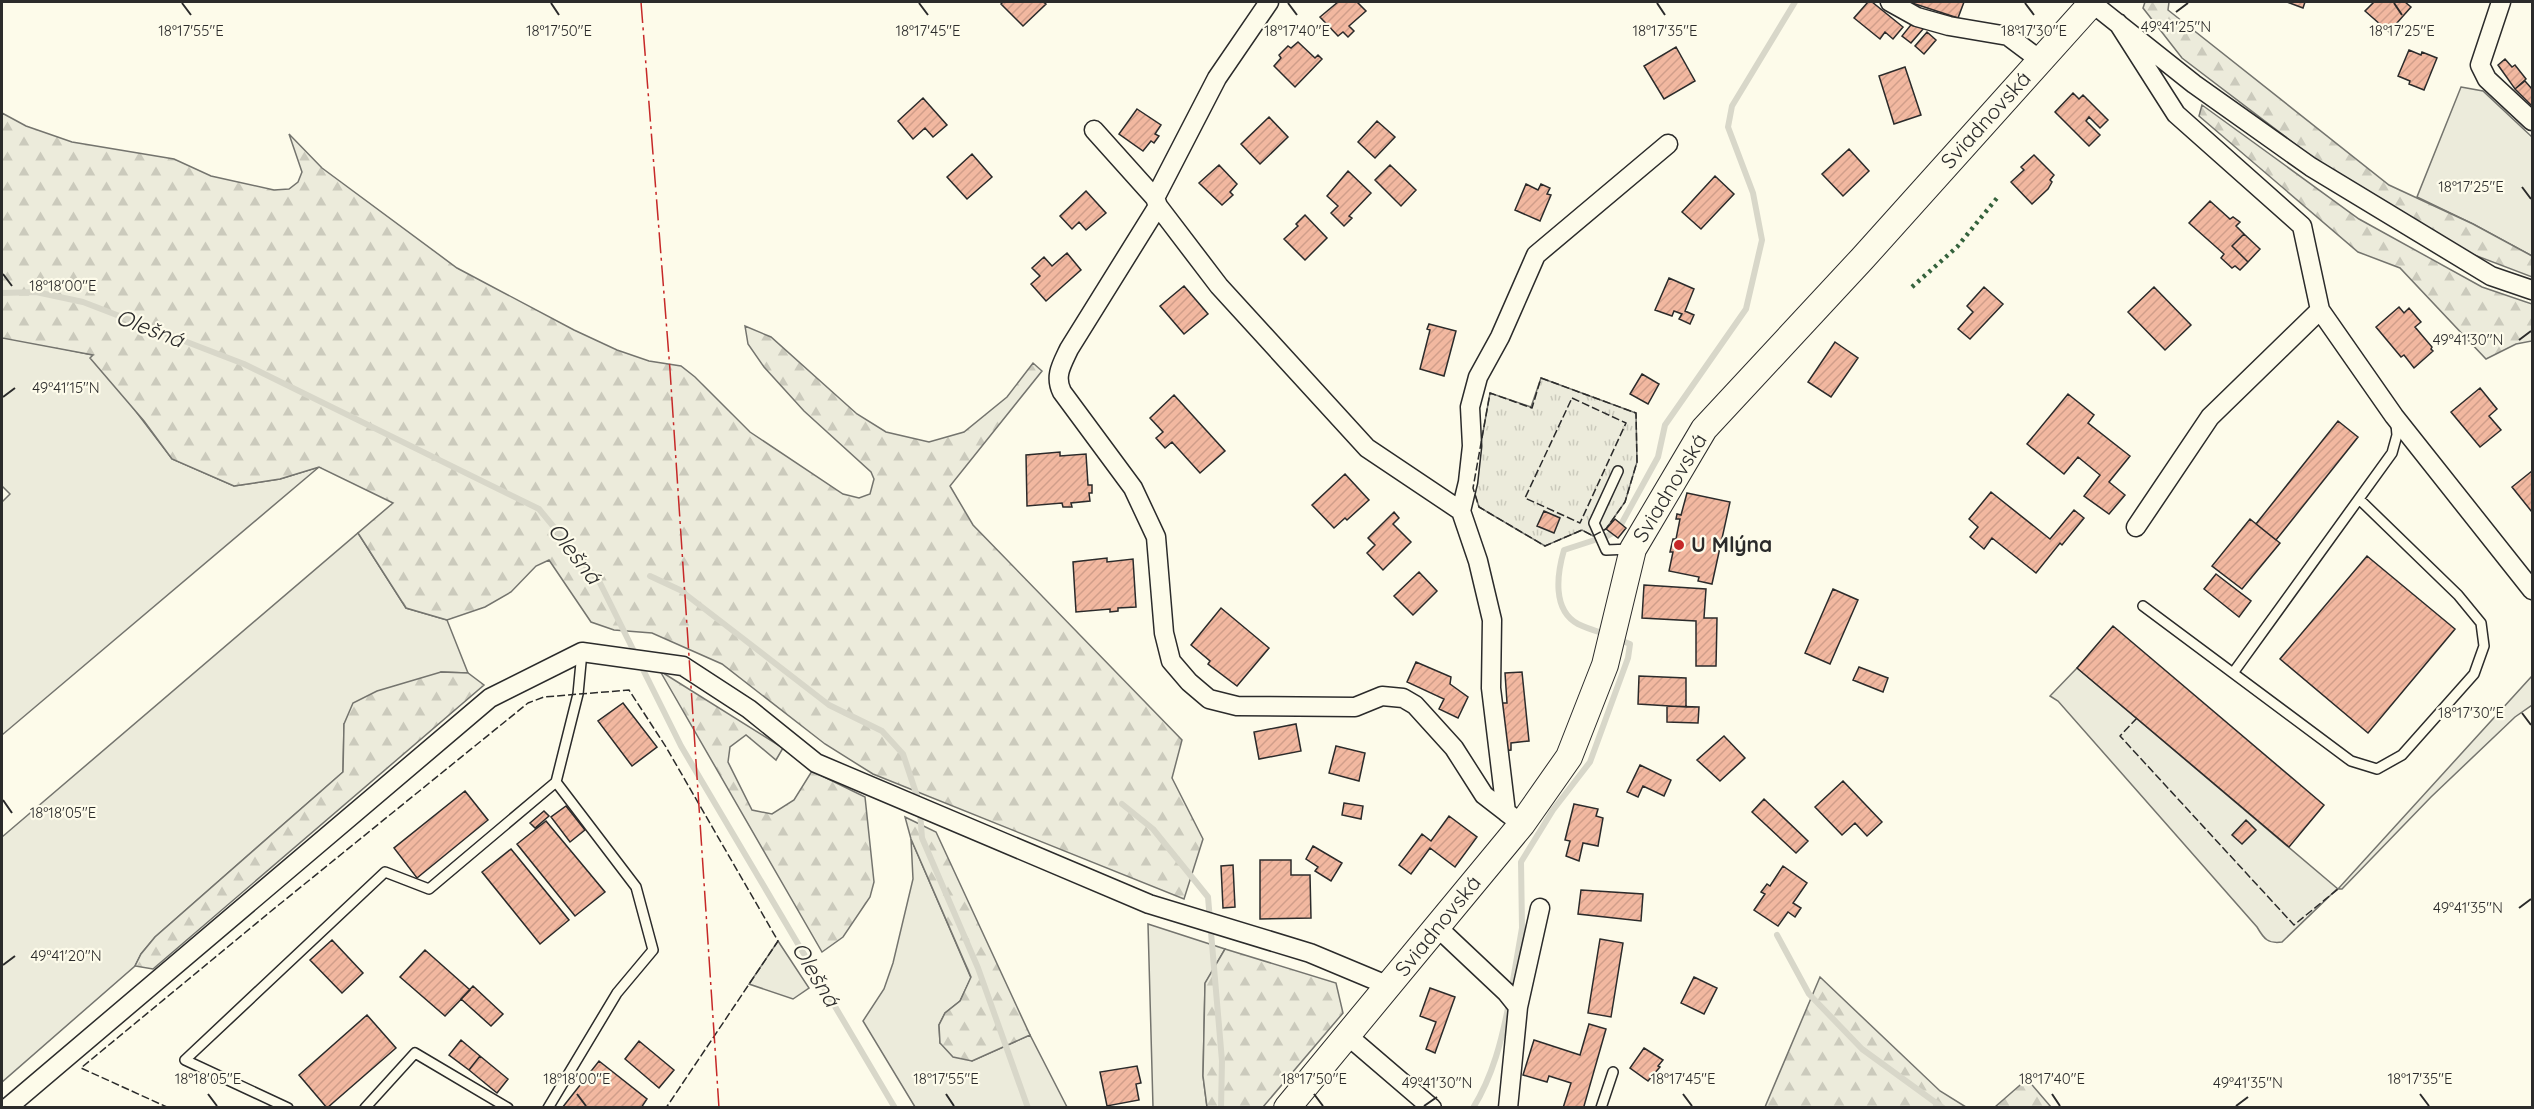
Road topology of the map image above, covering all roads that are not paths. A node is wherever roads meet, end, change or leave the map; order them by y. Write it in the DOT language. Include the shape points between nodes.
graph roads {
  1 [pos="1269,2"];
  2 [pos="1890,2"];
  3 [pos="2093,2"];
  4 [pos="2501,2"];
  5 [pos="2118,23"];
  6 [pos="2040,60"];
  7 [pos="2532,121"];
  8 [pos="1094,130"];
  9 [pos="1668,144"];
  10 [pos="1157,202"];
  11 [pos="2532,290"];
  12 [pos="2320,310"];
  13 [pos="2394,416"];
  14 [pos="1618,471"];
  15 [pos="2359,499"];
  16 [pos="1461,511"];
  17 [pos="2136,527"];
  18 [pos="1633,549"];
  19 [pos="2532,591"];
  20 [pos="2143,606"];
  21 [pos="582,652"];
  22 [pos="2233,673"];
  23 [pos="556,782"];
  24 [pos="1514,818"];
  25 [pos="1540,908"];
  26 [pos="1437,927"];
  27 [pos="1389,986"];
  28 [pos="1513,1000"];
  29 [pos="1348,1036"];
  30 [pos="1613,1072"];
  31 [pos="7,1107"];
  32 [pos="288,1107"];
  33 [pos="365,1107"];
  34 [pos="508,1107"];
  35 [pos="548,1107"];
  36 [pos="1287,1107"];
  37 [pos="1432,1107"];
  38 [pos="1508,1107"];
  39 [pos="1601,1107"];
  1 -- 10 [label="street" via="1217,78"];
  2 -- 6 [label="street" via="1917,17 2008,36"];
  3 -- 5 [label="street"];
  3 -- 6 [label="street, Sviadnovská"];
  4 -- 7 [label="street" via="2480,65 2487,79"];
  5 -- 11 [label="street" via="2194,84 2311,167 2491,276"];
  5 -- 12 [label="street" via="2176,114 2302,226"];
  6 -- 18 [label="street, Sviadnovská" via="1862,260 1704,429"];
  8 -- 10 [label="street"];
  9 -- 16 [label="street" via="1536,255 1478,377 1470,407 1472,446"];
  10 -- 16 [label="street" via="1219,286 1366,448"];
  10 -- 24 [label="street" via="1069,349 1058,375 1062,392 1133,488 1156,537 1164,633 1171,660 1209,699 1238,706 1354,707 1382,696 1403,698 1415,705 1454,748 1484,795"];
  12 -- 13 [label="street"];
  12 -- 17 [label="street" via="2210,417"];
  13 -- 15 [label="lane" via="2397,435 2392,453"];
  13 -- 19 [label="street"];
  14 -- 18 [label="lane" via="1594,523 1606,550"];
  15 -- 22 [label="lane"];
  15 -- 22 [label="lane" via="2458,595 2481,623 2484,646 2474,674 2402,755 2377,769 2351,761"];
  16 -- 24 [label="street" via="1492,620 1491,688"];
  18 -- 24 [label="street, Sviadnovská" via="1605,665 1569,757"];
  20 -- 22 [label="lane"];
  21 -- 23 [label="lane" via="578,694"];
  21 -- 27 [label="street" via="683,666 749,709 816,763 1149,904 1310,953"];
  21 -- 31 [label="street" via="490,698"];
  23 -- 32 [label="lane" via="429,889 385,872 184,1060"];
  23 -- 35 [label="lane" via="636,887 653,950 616,993"];
  24 -- 26 [label="street, Sviadnovská"];
  25 -- 28 [label="street"];
  26 -- 27 [label="street, Sviadnovská"];
  26 -- 28 [label="street"];
  27 -- 29 [label="street, Sviadnovská"];
  28 -- 38 [label="street"];
  29 -- 36 [label="street, Sviadnovská"];
  29 -- 37 [label="street"];
  30 -- 39 [label="lane"];
  33 -- 34 [label="lane" via="415,1053"];
}
